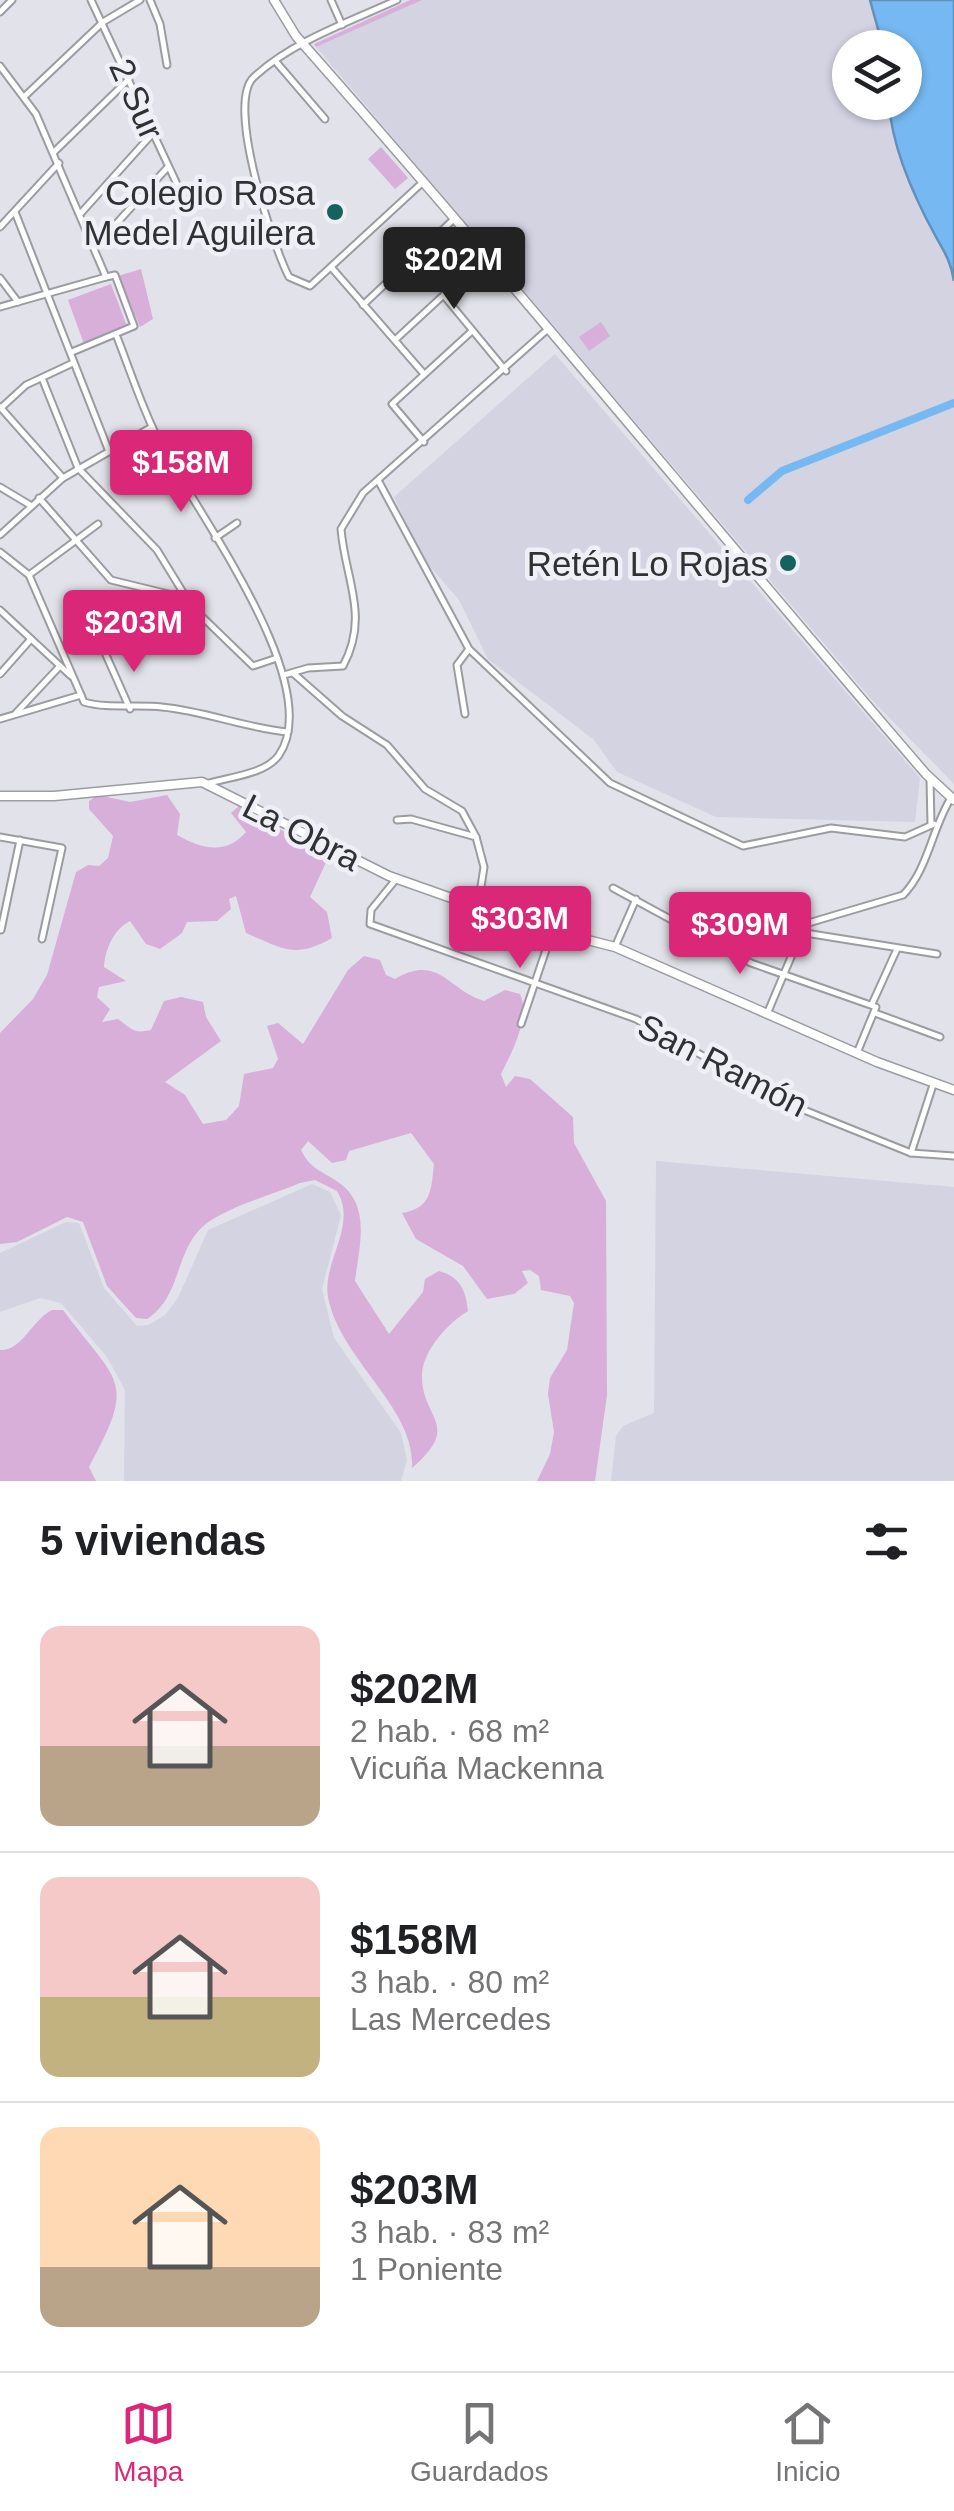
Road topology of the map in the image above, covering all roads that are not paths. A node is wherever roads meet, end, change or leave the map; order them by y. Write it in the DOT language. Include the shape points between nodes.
graph roads {
  1 [pos="12,0"];
  2 [pos="91,0"];
  3 [pos="140,0"];
  4 [pos="150,0"];
  5 [pos="274,0"];
  6 [pos="330,0"];
  7 [pos="397,0"];
  8 [pos="0,12"];
  9 [pos="103,22"];
  10 [pos="342,25"];
  11 [pos="303,44"];
  12 [pos="277,63"];
  13 [pos="167,65"];
  14 [pos="0,66"];
  15 [pos="128,79"];
  16 [pos="25,96"];
  17 [pos="325,120"];
  18 [pos="153,133"];
  19 [pos="54,152"];
  20 [pos="58,163"];
  21 [pos="166,168"];
  22 [pos="424,182"];
  23 [pos="183,197"];
  24 [pos="15,212"];
  25 [pos="80,214"];
  26 [pos="455,218"];
  27 [pos="0,227"];
  28 [pos="94,248"];
  29 [pos="487,255"];
  30 [pos="331,267"];
  31 [pos="106,277"];
  32 [pos="0,278"];
  33 [pos="49,292"];
  34 [pos="445,298"];
  35 [pos="18,302"];
  36 [pos="364,305"];
  37 [pos="0,307"];
  38 [pos="550,326"];
  39 [pos="472,331"];
  40 [pos="118,337"];
  41 [pos="394,340"];
  42 [pos="72,352"];
  43 [pos="73,363"];
  44 [pos="506,371"];
  45 [pos="425,375"];
  46 [pos="42,378"];
  47 [pos="1,408"];
  48 [pos="152,427"];
  49 [pos="424,442"];
  50 [pos="108,449"];
  51 [pos="78,468"];
  52 [pos="63,478"];
  53 [pos="379,482"];
  54 [pos="0,487"];
  55 [pos="39,498"];
  56 [pos="30,506"];
  57 [pos="237,523"];
  58 [pos="98,524"];
  59 [pos="0,535"];
  60 [pos="215,538"];
  61 [pos="74,542"];
  62 [pos="0,552"];
  63 [pos="29,575"];
  64 [pos="186,598"];
  65 [pos="1,613"];
  66 [pos="32,639"];
  67 [pos="469,650"];
  68 [pos="106,655"];
  69 [pos="277,658"];
  70 [pos="60,666"];
  71 [pos="293,673"];
  72 [pos="0,674"];
  73 [pos="284,675"];
  74 [pos="75,680"];
  75 [pos="81,696"];
  76 [pos="125,697"];
  77 [pos="115,702"];
  78 [pos="130,708"];
  79 [pos="465,714"];
  80 [pos="14,716"];
  81 [pos="0,719"];
  82 [pos="288,732"];
  83 [pos="930,779"];
  84 [pos="207,784"];
  85 [pos="0,796"];
  86 [pos="952,799"];
  87 [pos="397,820"];
  88 [pos="933,825"];
  89 [pos="0,836"];
  90 [pos="476,837"];
  91 [pos="20,840"];
  92 [pos="397,878"];
  93 [pos="614,888"];
  94 [pos="712,898"];
  95 [pos="636,899"];
  96 [pos="478,906"];
  97 [pos="2,916"];
  98 [pos="553,929"];
  99 [pos="1,930"];
  100 [pos="799,932"];
  101 [pos="42,939"];
  102 [pos="615,947"];
  103 [pos="897,949"];
  104 [pos="937,954"];
  105 [pos="784,974"];
  106 [pos="535,982"];
  107 [pos="872,1004"];
  108 [pos="875,1013"];
  109 [pos="768,1014"];
  110 [pos="521,1024"];
  111 [pos="940,1037"];
  112 [pos="857,1053"];
  113 [pos="932,1085"];
  114 [pos="954,1090"];
  115 [pos="911,1153"];
  116 [pos="954,1156"];
  1 -- 8 [label="street"];
  2 -- 9 [label="street, 2 Sur"];
  3 -- 9 [label="street"];
  4 -- 13 [label="street"];
  5 -- 11 [label="street"];
  6 -- 10 [label="street"];
  7 -- 10 [label="street"];
  9 -- 15 [label="street, 2 Sur"];
  9 -- 16 [label="street"];
  10 -- 11 [label="street"];
  11 -- 12 [label="street"];
  11 -- 22 [label="street"];
  12 -- 17 [label="street"];
  12 -- 30 [label="street" via="247,86 252,166 289,277 310,286"];
  14 -- 16 [label="street"];
  15 -- 18 [label="street, 2 Sur"];
  15 -- 19 [label="street"];
  16 -- 19 [label="street"];
  18 -- 21 [label="street, 2 Sur"];
  18 -- 25 [label="street"];
  19 -- 20 [label="street"];
  20 -- 24 [label="street"];
  20 -- 25 [label="street"];
  21 -- 23 [label="street, 2 Sur"];
  21 -- 28 [label="street"];
  22 -- 26 [label="street"];
  22 -- 30 [label="street"];
  24 -- 27 [label="street"];
  24 -- 33 [label="street"];
  25 -- 28 [label="street"];
  26 -- 29 [label="street"];
  26 -- 36 [label="street"];
  28 -- 31 [label="street"];
  29 -- 34 [label="street"];
  29 -- 38 [label="street"];
  30 -- 36 [label="street"];
  31 -- 33 [label="street"];
  31 -- 40 [label="street" via="114,276 134,326"];
  32 -- 35 [label="street"];
  33 -- 35 [label="street"];
  33 -- 42 [label="street"];
  34 -- 39 [label="street"];
  34 -- 41 [label="street"];
  35 -- 37 [label="street"];
  36 -- 41 [label="street"];
  38 -- 44 [label="street"];
  38 -- 83 [label="street"];
  39 -- 44 [label="street"];
  39 -- 45 [label="street"];
  40 -- 42 [label="street"];
  40 -- 48 [label="street"];
  41 -- 45 [label="street"];
  42 -- 43 [label="street"];
  43 -- 46 [label="street"];
  43 -- 50 [label="street"];
  44 -- 49 [label="street"];
  45 -- 49 [label="street" via="392,404"];
  46 -- 47 [label="street"];
  46 -- 51 [label="street"];
  47 -- 52 [label="street"];
  48 -- 50 [label="street"];
  48 -- 60 [label="street"];
  49 -- 53 [label="street"];
  50 -- 51 [label="street"];
  51 -- 52 [label="street"];
  51 -- 64 [label="street" via="157,550"];
  52 -- 55 [label="street"];
  53 -- 67 [label="street"];
  53 -- 71 [label="street" via="363,493 341,529 354,645 343,666"];
  54 -- 56 [label="street"];
  55 -- 56 [label="street"];
  55 -- 61 [label="street"];
  56 -- 59 [label="street"];
  57 -- 60 [label="street"];
  58 -- 61 [label="street"];
  60 -- 69 [label="street"];
  61 -- 63 [label="street"];
  61 -- 64 [label="street" via="116,584"];
  62 -- 63 [label="street"];
  63 -- 74 [label="street"];
  64 -- 69 [label="street" via="253,666"];
  65 -- 66 [label="street"];
  66 -- 70 [label="street"];
  66 -- 72 [label="street"];
  67 -- 79 [label="street" via="456,665"];
  67 -- 88 [label="street" via="610,783 730,842 743,846 831,828 905,837"];
  68 -- 76 [label="street"];
  69 -- 73 [label="street"];
  70 -- 74 [label="street"];
  70 -- 80 [label="street"];
  71 -- 73 [label="street"];
  71 -- 90 [label="street" via="387,746 419,783 456,806"];
  73 -- 82 [label="street"];
  74 -- 75 [label="street"];
  75 -- 77 [label="street" via="89,705"];
  75 -- 80 [label="street"];
  76 -- 77 [label="street"];
  76 -- 78 [label="street"];
  77 -- 78 [label="street"];
  78 -- 82 [label="street" via="175,708"];
  80 -- 81 [label="street"];
  82 -- 84 [label="street" via="272,762"];
  83 -- 86 [label="street"];
  83 -- 88 [label="street"];
  84 -- 85 [label="street" via="186,780 63,796"];
  84 -- 92 [label="street, La Obra"];
  86 -- 88 [label="street"];
  87 -- 90 [label="street"];
  88 -- 100 [label="street" via="917,876 903,895 812,920"];
  89 -- 91 [label="street"];
  90 -- 96 [label="street" via="485,879"];
  91 -- 97 [label="street"];
  91 -- 101 [label="street" via="62,848"];
  92 -- 96 [label="street, La Obra"];
  92 -- 106 [label="street, San Ramón" via="368,916 370,924"];
  93 -- 95 [label="street"];
  94 -- 100 [label="street"];
  95 -- 102 [label="street"];
  95 -- 105 [label="street"];
  96 -- 98 [label="street, La Obra"];
  97 -- 99 [label="street"];
  98 -- 102 [label="street, La Obra"];
  98 -- 106 [label="street"];
  100 -- 103 [label="street"];
  100 -- 105 [label="street"];
  102 -- 109 [label="street, La Obra"];
  103 -- 104 [label="street"];
  103 -- 107 [label="street"];
  105 -- 107 [label="street"];
  105 -- 109 [label="street"];
  106 -- 110 [label="street"];
  106 -- 115 [label="street, San Ramón" via="636,1019 794,1106"];
  107 -- 108 [label="street"];
  108 -- 111 [label="street"];
  108 -- 112 [label="street"];
  109 -- 112 [label="street, La Obra"];
  112 -- 113 [label="street, La Obra"];
  113 -- 114 [label="street, La Obra"];
  113 -- 115 [label="street"];
  115 -- 116 [label="street, San Ramón"];
}
